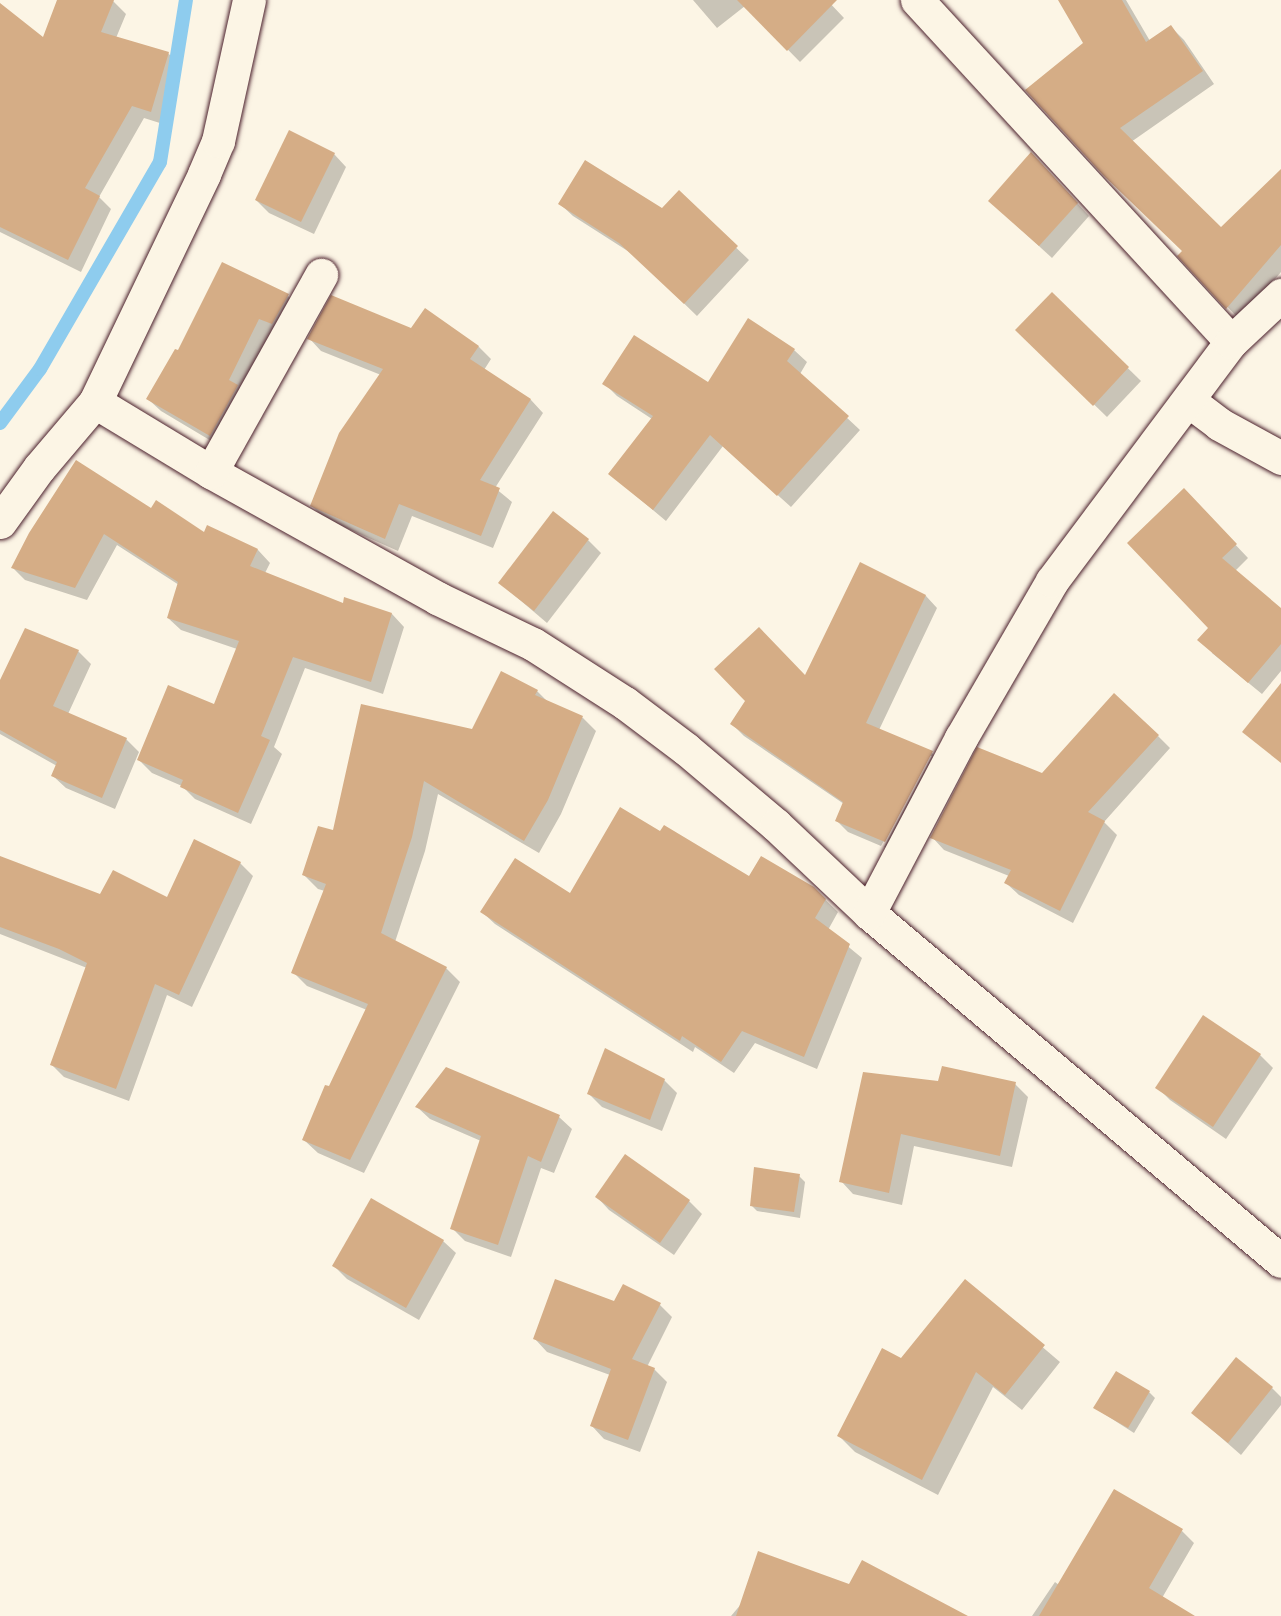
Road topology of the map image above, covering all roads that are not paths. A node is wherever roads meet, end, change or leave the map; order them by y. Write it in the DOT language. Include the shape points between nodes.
graph roads {
  1 [pos="249,0"];
  2 [pos="917,0"];
  3 [pos="321,275"];
  4 [pos="1281,295"];
  5 [pos="1231,342"];
  6 [pos="1189,401"];
  7 [pos="94,402"];
  8 [pos="1281,458"];
  9 [pos="212,472"];
  10 [pos="0,522"];
  11 [pos="869,913"];
  12 [pos="1281,1261"];
  1 -- 7 [label="street" via="218,141"];
  2 -- 5 [label="street"];
  3 -- 9 [label="street"];
  4 -- 5 [label="street"];
  5 -- 6 [label="street"];
  6 -- 8 [label="street" via="1219,424"];
  6 -- 11 [label="street" via="1052,580 961,738"];
  7 -- 9 [label="street"];
  7 -- 10 [label="street"];
  9 -- 11 [label="street" via="437,598 533,644 625,703 777,825"];
  11 -- 12 [label="street"];
}
